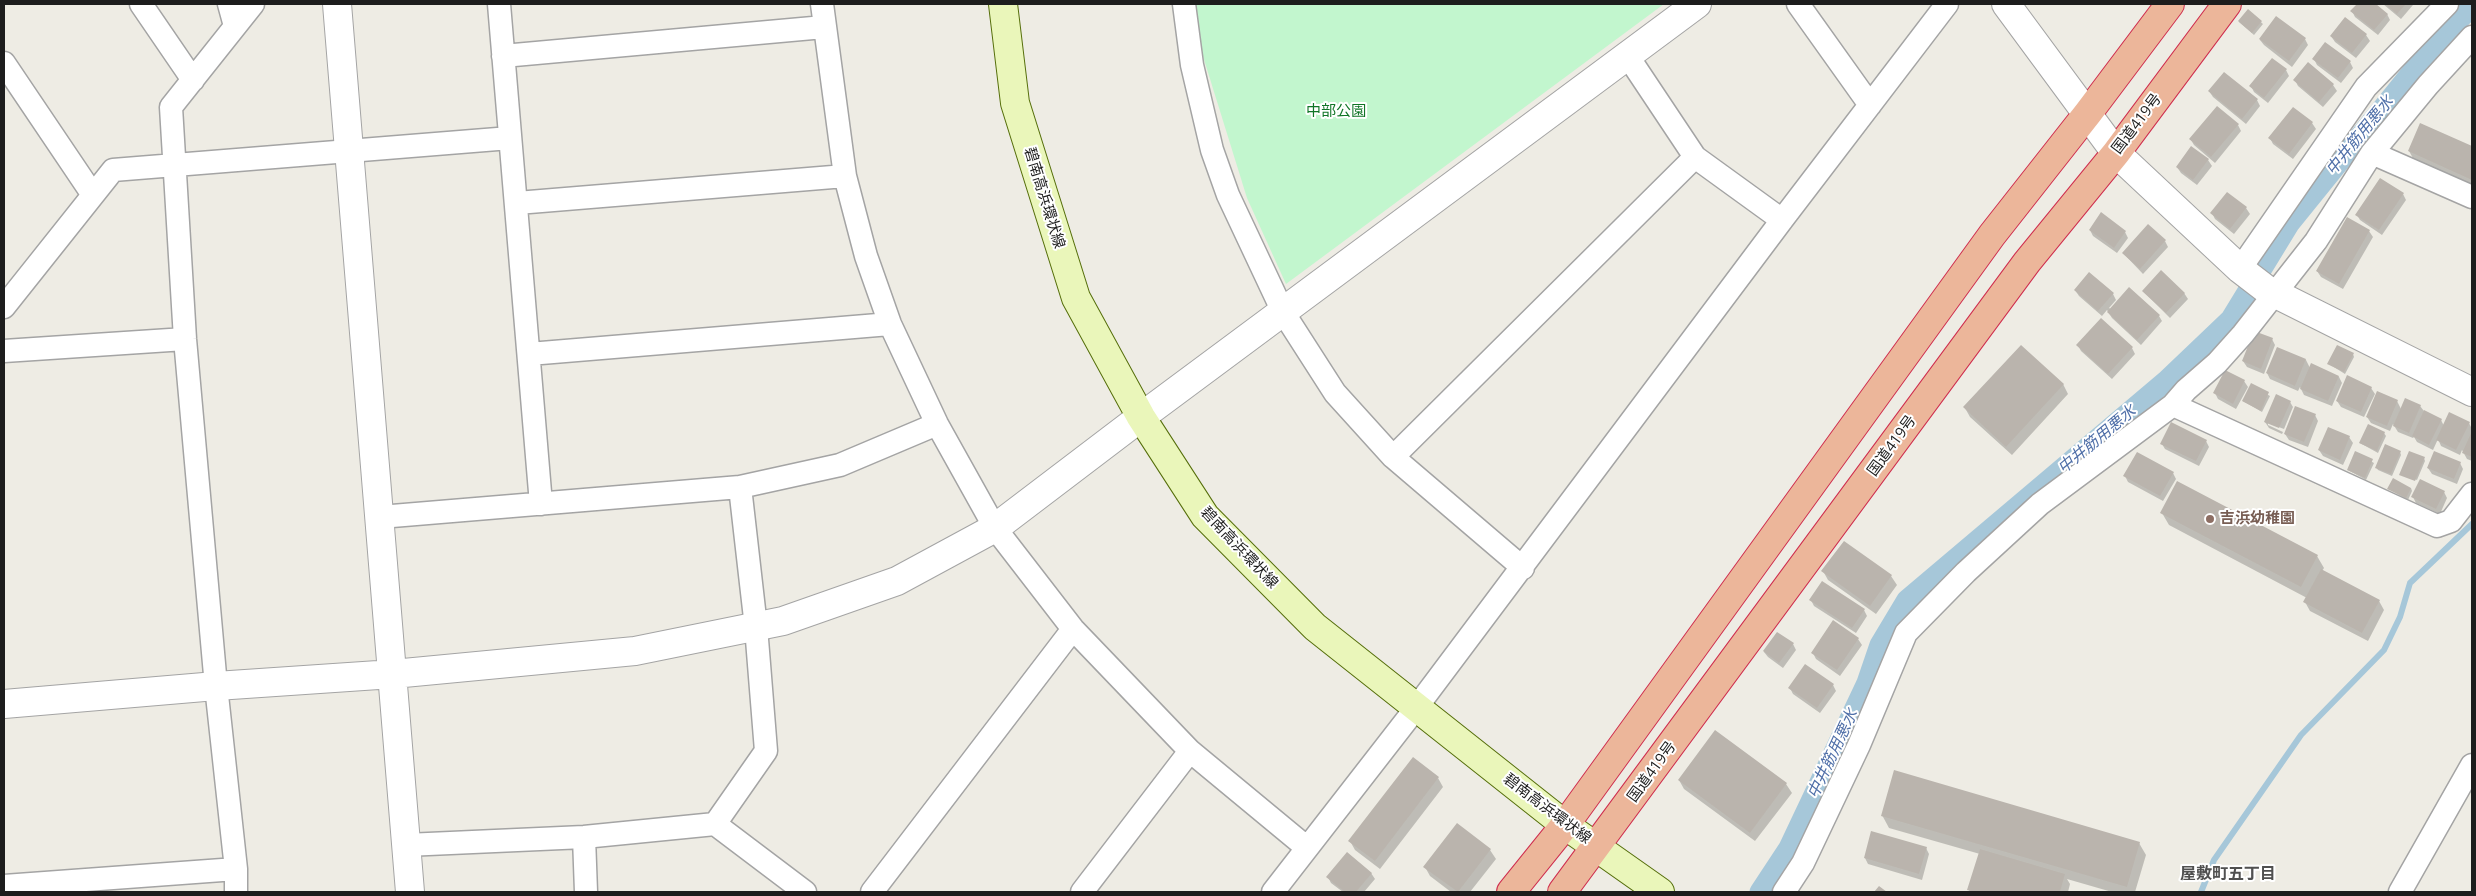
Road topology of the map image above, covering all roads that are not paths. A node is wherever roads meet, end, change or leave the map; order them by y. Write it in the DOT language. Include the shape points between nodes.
graph roads {
  1 [pos="141,4"];
  2 [pos="229,4"];
  3 [pos="253,4"];
  4 [pos="336,4"];
  5 [pos="499,4"];
  6 [pos="822,4"];
  7 [pos="1003,4"];
  8 [pos="1184,4"];
  9 [pos="1697,4"];
  10 [pos="1798,4"];
  11 [pos="1948,4"];
  12 [pos="2006,4"];
  13 [pos="2170,4"];
  14 [pos="2227,4"];
  15 [pos="2447,4"];
  16 [pos="235,26"];
  17 [pos="824,27"];
  18 [pos="2472,37"];
  19 [pos="503,56"];
  20 [pos="1627,56"];
  21 [pos="4,63"];
  22 [pos="192,80"];
  23 [pos="1870,105"];
  24 [pos="2088,113"];
  25 [pos="510,138"];
  26 [pos="349,151"];
  27 [pos="2116,153"];
  28 [pos="2372,154"];
  29 [pos="1695,157"];
  30 [pos="176,163"];
  31 [pos="845,176"];
  32 [pos="93,195"];
  33 [pos="2472,197"];
  34 [pos="518,204"];
  35 [pos="1782,220"];
  36 [pos="2257,281"];
  37 [pos="7,293"];
  38 [pos="1283,312"];
  39 [pos="890,324"];
  40 [pos="185,339"];
  41 [pos="4,351"];
  42 [pos="529,354"];
  43 [pos="2472,392"];
  44 [pos="2173,405"];
  45 [pos="1141,417"];
  46 [pos="937,424"];
  47 [pos="1393,458"];
  48 [pos="740,487"];
  49 [pos="2472,494"];
  50 [pos="541,504"];
  51 [pos="380,517"];
  52 [pos="994,528"];
  53 [pos="1522,568"];
  54 [pos="756,627"];
  55 [pos="1073,629"];
  56 [pos="393,674"];
  57 [pos="216,686"];
  58 [pos="4,704"];
  59 [pos="1416,708"];
  60 [pos="1190,751"];
  61 [pos="2469,778"];
  62 [pos="715,824"];
  63 [pos="1565,825"];
  64 [pos="584,837"];
  65 [pos="406,845"];
  66 [pos="1306,847"];
  67 [pos="1598,847"];
  68 [pos="236,869"];
  69 [pos="4,886"];
  70 [pos="236,892"];
  71 [pos="410,892"];
  72 [pos="586,892"];
  73 [pos="805,892"];
  74 [pos="872,892"];
  75 [pos="1082,892"];
  76 [pos="1273,892"];
  77 [pos="1511,892"];
  78 [pos="1562,892"];
  79 [pos="1660,892"];
  80 [pos="1784,892"];
  81 [pos="2400,892"];
  1 -- 22 [label="street"];
  2 -- 16 [label="street"];
  3 -- 16 [label="street"];
  4 -- 26 [label="street"];
  5 -- 19 [label="street"];
  6 -- 17 [label="street"];
  7 -- 45 [label="main road, 碧南高浜環状線" via="1015,103 1076,298"];
  8 -- 38 [label="street" via="1192,65 1212,150 1228,195"];
  9 -- 20 [label="street"];
  10 -- 23 [label="street"];
  11 -- 23 [label="street"];
  12 -- 24 [label="street"];
  13 -- 24 [label="highway"];
  14 -- 27 [label="highway, 国道419号"];
  15 -- 36 [label="street" via="2366,87"];
  16 -- 22 [label="street"];
  17 -- 19 [label="street"];
  17 -- 31 [label="street"];
  18 -- 28 [label="street"];
  19 -- 25 [label="street"];
  20 -- 29 [label="street"];
  20 -- 38 [label="street"];
  21 -- 32 [label="street"];
  22 -- 30 [label="street" via="171,107"];
  23 -- 35 [label="street"];
  24 -- 27 [label="street"];
  24 -- 63 [label="highway" via="1992,235"];
  25 -- 26 [label="street"];
  25 -- 34 [label="street"];
  26 -- 30 [label="street"];
  26 -- 51 [label="street"];
  27 -- 36 [label="street"];
  27 -- 67 [label="highway, 国道419号" via="2022,270"];
  28 -- 33 [label="street"];
  28 -- 36 [label="street" via="2316,241"];
  29 -- 35 [label="street"];
  29 -- 47 [label="street"];
  30 -- 32 [label="street" via="113,170"];
  30 -- 40 [label="street"];
  31 -- 34 [label="street"];
  31 -- 39 [label="street" via="866,256"];
  32 -- 37 [label="street"];
  34 -- 42 [label="street"];
  35 -- 53 [label="street"];
  36 -- 43 [label="street"];
  36 -- 44 [label="street" via="2243,334"];
  38 -- 45 [label="street"];
  38 -- 47 [label="street" via="1335,394"];
  39 -- 42 [label="street"];
  39 -- 46 [label="street"];
  40 -- 41 [label="street"];
  40 -- 57 [label="street"];
  42 -- 50 [label="street"];
  44 -- 49 [label="street" via="2437,526 2451,521"];
  44 -- 80 [label="street" via="2040,504 1906,633 1859,745 1803,863"];
  45 -- 52 [label="street"];
  45 -- 59 [label="main road, 碧南高浜環状線" via="1205,516 1314,627"];
  46 -- 48 [label="street" via="840,465"];
  46 -- 52 [label="street"];
  47 -- 53 [label="street"];
  48 -- 50 [label="street"];
  48 -- 54 [label="street"];
  50 -- 51 [label="street"];
  51 -- 56 [label="street"];
  52 -- 54 [label="street" via="896,581 818,610"];
  52 -- 55 [label="street"];
  53 -- 59 [label="street"];
  54 -- 56 [label="street" via="635,651"];
  54 -- 62 [label="street" via="766,751"];
  55 -- 60 [label="street"];
  55 -- 74 [label="street"];
  56 -- 57 [label="street"];
  56 -- 65 [label="street"];
  57 -- 58 [label="street"];
  57 -- 68 [label="street"];
  59 -- 63 [label="main road, 碧南高浜環状線"];
  59 -- 66 [label="street"];
  60 -- 66 [label="street"];
  60 -- 75 [label="street"];
  61 -- 81 [label="street"];
  62 -- 64 [label="street"];
  62 -- 73 [label="street"];
  63 -- 67 [label="main road, 碧南高浜環状線"];
  63 -- 77 [label="highway"];
  64 -- 65 [label="street"];
  64 -- 72 [label="street"];
  65 -- 71 [label="street"];
  66 -- 76 [label="street"];
  67 -- 78 [label="highway, 国道419号"];
  67 -- 79 [label="main road, 碧南高浜環状線"];
  68 -- 69 [label="street"];
  68 -- 70 [label="street"];
}
